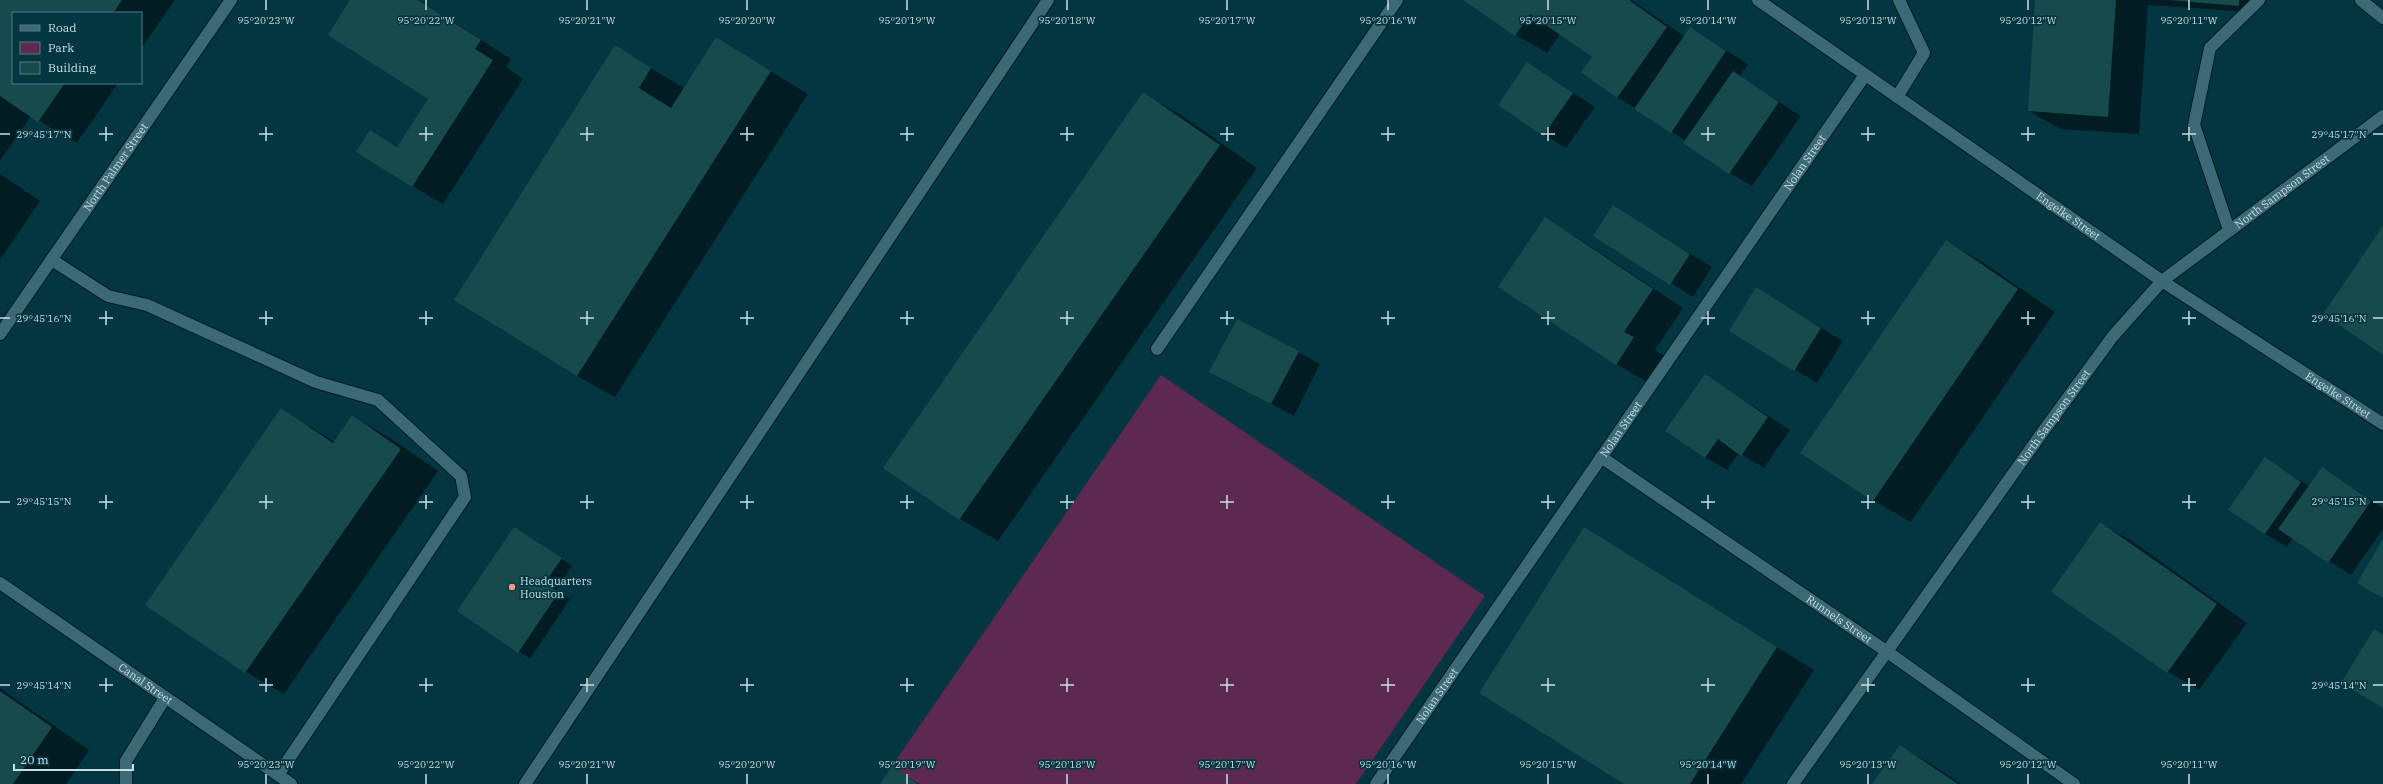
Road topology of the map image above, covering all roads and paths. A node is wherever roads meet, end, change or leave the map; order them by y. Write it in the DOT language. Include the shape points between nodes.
graph roads {
  1 [pos="230,0"];
  2 [pos="1048,0"];
  3 [pos="1397,0"];
  4 [pos="1758,0"];
  5 [pos="1899,0"];
  6 [pos="2259,0"];
  7 [pos="2361,0"];
  8 [pos="2383,18"];
  9 [pos="1866,75"];
  10 [pos="1897,97"];
  11 [pos="2383,116"];
  12 [pos="2229,230"];
  13 [pos="52,260"];
  14 [pos="2162,281"];
  15 [pos="0,334"];
  16 [pos="1157,349"];
  17 [pos="2383,424"];
  18 [pos="1601,457"];
  19 [pos="0,583"];
  20 [pos="1886,651"];
  21 [pos="165,698"];
  22 [pos="278,775"];
  23 [pos="126,784"];
  24 [pos="291,784"];
  25 [pos="525,784"];
  26 [pos="1376,784"];
  27 [pos="1793,784"];
  28 [pos="2074,784"];
  1 -- 13 [label="street, North Palmer Street"];
  2 -- 25 [label="street"];
  3 -- 16 [label="street"];
  4 -- 9 [label="street, Engelke Street"];
  5 -- 10 [label="street" via="1924,53"];
  6 -- 12 [label="street" via="2210,48 2194,125"];
  7 -- 8 [label="street"];
  9 -- 10 [label="street, Engelke Street"];
  9 -- 18 [label="street, Nolan Street"];
  10 -- 14 [label="street, Engelke Street"];
  11 -- 12 [label="street, North Sampson Street"];
  12 -- 14 [label="street, North Sampson Street"];
  13 -- 15 [label="street, North Palmer Street"];
  13 -- 22 [label="street" via="108,296 147,305 316,382 378,400 461,476 465,497"];
  14 -- 17 [label="street, Engelke Street"];
  14 -- 20 [label="street, North Sampson Street" via="2114,336 2038,437"];
  18 -- 20 [label="street, Runnels Street"];
  18 -- 26 [label="street, Nolan Street"];
  19 -- 21 [label="street, Canal Street"];
  20 -- 27 [label="street, North Sampson Street"];
  20 -- 28 [label="street, Runnels Street"];
  21 -- 22 [label="street, Canal Street"];
  21 -- 23 [label="street" via="126,760"];
  22 -- 24 [label="street, Canal Street"];
}
